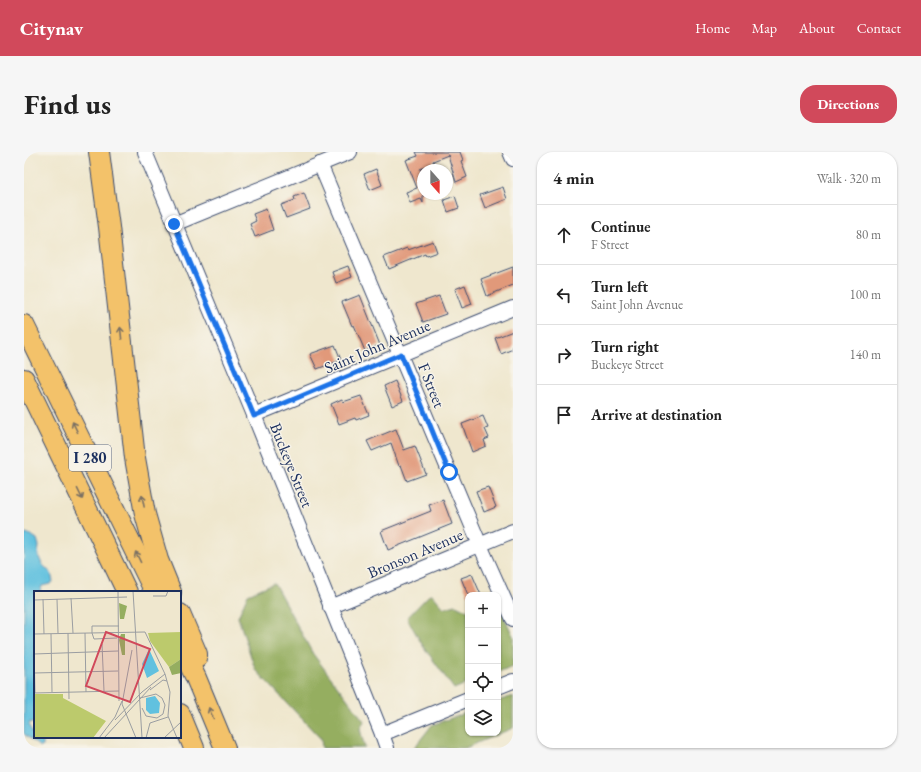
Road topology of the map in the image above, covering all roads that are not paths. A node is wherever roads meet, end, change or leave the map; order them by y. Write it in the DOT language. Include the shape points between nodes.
graph roads {
  1 [pos="99,152"];
  2 [pos="105,152"];
  3 [pos="144,152"];
  4 [pos="350,152"];
  5 [pos="510,152"];
  6 [pos="513,159"];
  7 [pos="320,164"];
  8 [pos="174,224"];
  9 [pos="109,227"];
  10 [pos="513,308"];
  11 [pos="24,325"];
  12 [pos="401,354"];
  13 [pos="24,379"];
  14 [pos="254,416"];
  15 [pos="513,531"];
  16 [pos="480,545"];
  17 [pos="127,591"];
  18 [pos="155,591"];
  19 [pos="171,591"];
  20 [pos="330,607"];
  21 [pos="181,616"];
  22 [pos="513,619"];
  23 [pos="181,647"];
  24 [pos="196,678"];
  25 [pos="513,681"];
  26 [pos="501,686"];
  27 [pos="466,700"];
  28 [pos="181,716"];
  29 [pos="382,734"];
  30 [pos="194,748"];
  31 [pos="225,748"];
  32 [pos="387,748"];
  1 -- 9 [label="highway"];
  2 -- 9 [label="highway"];
  3 -- 8 [label="street, Buckeye Street"];
  4 -- 7 [label="street"];
  5 -- 6 [label="street"];
  7 -- 8 [label="street"];
  7 -- 12 [label="street, F Street"];
  8 -- 14 [label="street, Buckeye Street"];
  19 -- 9 [label="highway, one-way" via="158,560 145,514 135,458"];
  10 -- 12 [label="street, Saint John Avenue"];
  18 -- 11 [label="highway, I 280, one-way"];
  12 -- 14 [label="street, Saint John Avenue"];
  12 -- 16 [label="street, F Street"];
  13 -- 17 [label="highway, I 280, one-way"];
  14 -- 20 [label="street, Buckeye Street"];
  15 -- 16 [label="street, Bronson Avenue"];
  16 -- 20 [label="street, Bronson Avenue"];
  16 -- 22 [label="street, F Street"];
  20 -- 29 [label="street, Buckeye Street"];
  21 -- 24 [label="highway" via="197,654"];
  23 -- 24 [label="highway"];
  31 -- 24 [label="highway, one-way"];
  25 -- 26 [label="street"];
  27 -- 29 [label="street"];
  28 -- 30 [label="highway"];
  29 -- 32 [label="street, Buckeye Street"];
}
